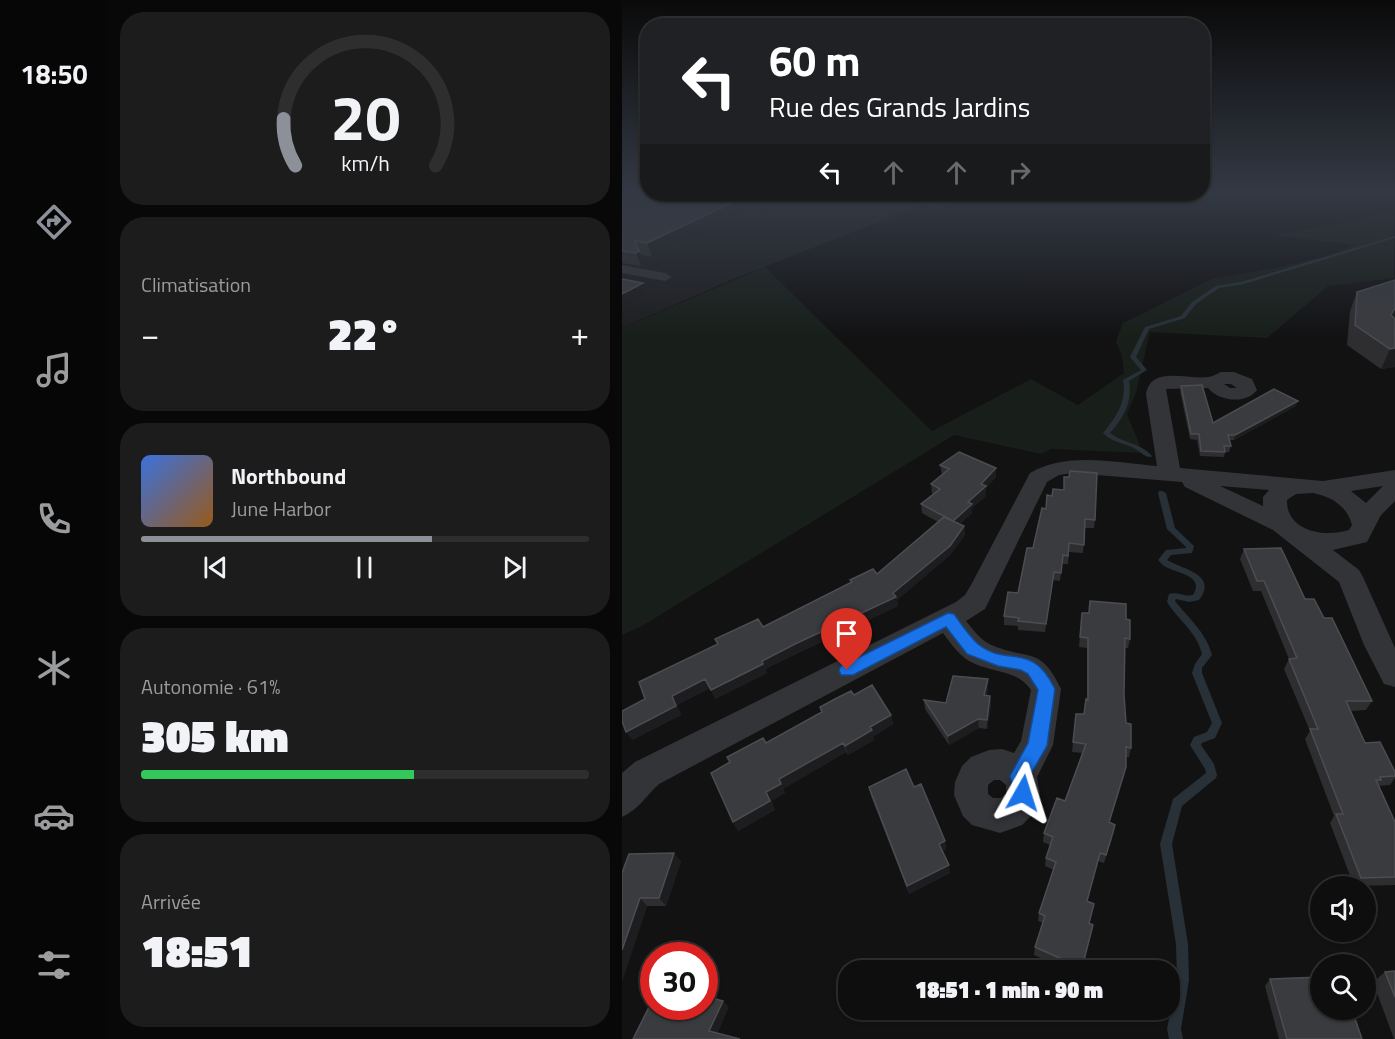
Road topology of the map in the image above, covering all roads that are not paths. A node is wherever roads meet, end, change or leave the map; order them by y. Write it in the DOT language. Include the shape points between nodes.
graph roads {
  1 [pos="622,269"];
  2 [pos="665,278"];
  3 [pos="1214,383"];
  4 [pos="1175,476"];
  5 [pos="1394,477"];
  6 [pos="1313,487"];
  7 [pos="1394,487"];
  8 [pos="1289,529"];
  9 [pos="1361,531"];
  10 [pos="1350,577"];
  11 [pos="948,619"];
  12 [pos="1394,675"];
  13 [pos="1020,776"];
  14 [pos="622,800"];
  1 -- 2 [label="street"];
  3 -- 4 [label="street" via="1167,381 1157,386"];
  4 -- 6 [label="street"];
  4 -- 8 [label="street"];
  4 -- 11 [label="street" via="1072,466 1043,473 1031,488 975,602"];
  5 -- 6 [label="street"];
  6 -- 8 [label="street" via="1291,487 1275,497 1275,515"];
  6 -- 9 [label="street" via="1353,503 1363,516"];
  7 -- 9 [label="street" via="1372,511"];
  8 -- 9 [label="street" via="1330,543 1349,541"];
  8 -- 10 [label="street"];
  9 -- 10 [label="street"];
  10 -- 12 [label="street"];
  11 -- 13 [label="street" via="973,649 998,659 1024,663 1034,669 1046,689 1037,746"];
  11 -- 14 [label="street" via="647,773"];
}
